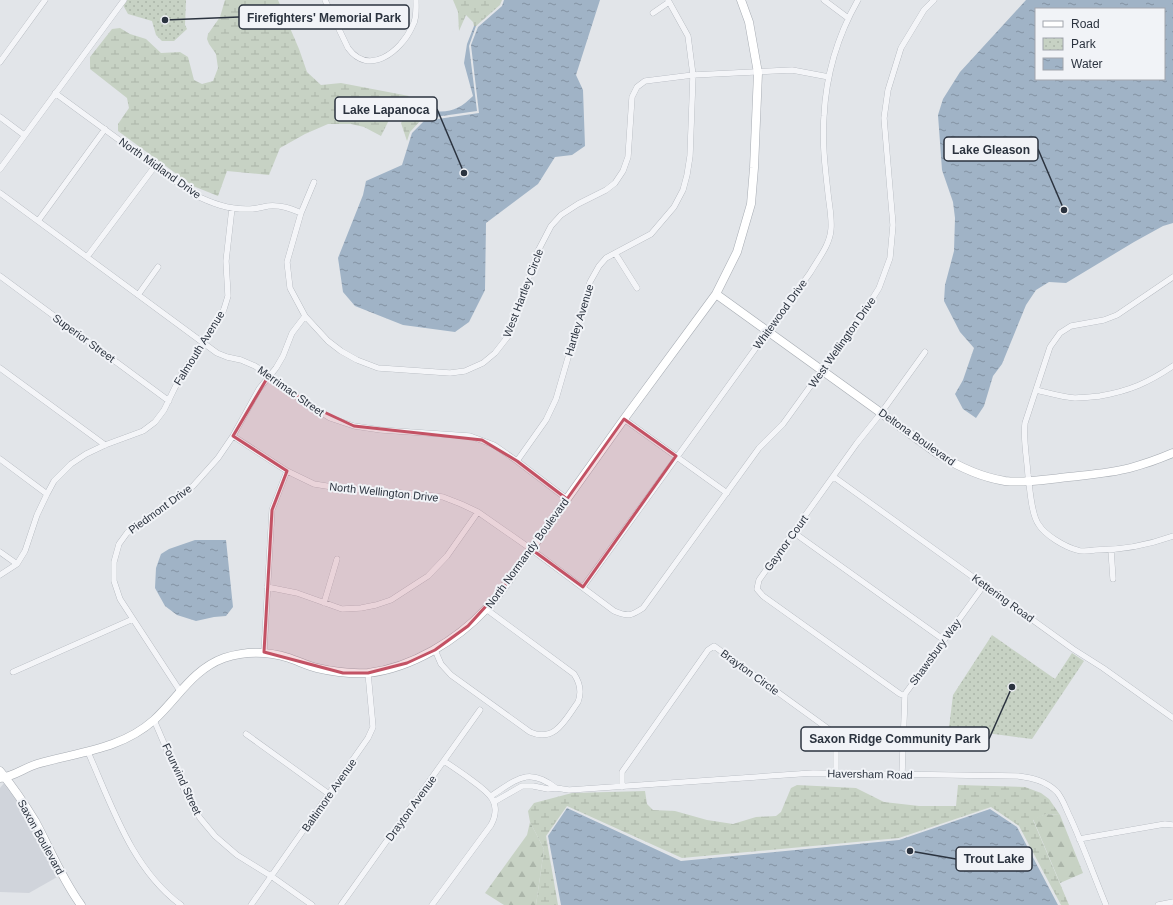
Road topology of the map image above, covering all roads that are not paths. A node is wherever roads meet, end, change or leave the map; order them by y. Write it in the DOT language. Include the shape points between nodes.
graph roads {
  1 [pos="46,0"];
  2 [pos="124,0"];
  3 [pos="325,0"];
  4 [pos="416,0"];
  5 [pos="741,0"];
  6 [pos="824,0"];
  7 [pos="858,0"];
  8 [pos="934,0"];
  9 [pos="669,1"];
  10 [pos="653,13"];
  11 [pos="848,18"];
  12 [pos="0,62"];
  13 [pos="758,73"];
  14 [pos="693,75"];
  15 [pos="829,77"];
  16 [pos="55,93"];
  17 [pos="0,117"];
  18 [pos="105,129"];
  19 [pos="24,135"];
  20 [pos="155,166"];
  21 [pos="0,169"];
  22 [pos="314,182"];
  23 [pos="0,193"];
  24 [pos="232,208"];
  25 [pos="301,213"];
  26 [pos="38,221"];
  27 [pos="615,254"];
  28 [pos="87,257"];
  29 [pos="158,267"];
  30 [pos="0,276"];
  31 [pos="1173,277"];
  32 [pos="637,288"];
  33 [pos="716,294"];
  34 [pos="138,295"];
  35 [pos="305,316"];
  36 [pos="768,331"];
  37 [pos="203,343"];
  38 [pos="925,352"];
  39 [pos="0,368"];
  40 [pos="1173,368"];
  41 [pos="822,370"];
  42 [pos="269,375"];
  43 [pos="1036,390"];
  44 [pos="169,400"];
  45 [pos="881,413"];
  46 [pos="624,419"];
  47 [pos="233,436"];
  48 [pos="105,445"];
  49 [pos="1173,453"];
  50 [pos="676,456"];
  51 [pos="0,459"];
  52 [pos="517,461"];
  53 [pos="287,471"];
  54 [pos="834,477"];
  55 [pos="1029,481"];
  56 [pos="727,493"];
  57 [pos="47,494"];
  58 [pos="567,499"];
  59 [pos="478,512"];
  60 [pos="793,532"];
  61 [pos="1173,536"];
  62 [pos="531,550"];
  63 [pos="1110,550"];
  64 [pos="0,552"];
  65 [pos="337,559"];
  66 [pos="17,564"];
  67 [pos="0,574"];
  68 [pos="1113,579"];
  69 [pos="984,585"];
  70 [pos="267,587"];
  71 [pos="583,587"];
  72 [pos="324,603"];
  73 [pos="486,609"];
  74 [pos="633,615"];
  75 [pos="133,620"];
  76 [pos="944,640"];
  77 [pos="435,650"];
  78 [pos="264,652"];
  79 [pos="13,672"];
  80 [pos="368,673"];
  81 [pos="180,690"];
  82 [pos="905,696"];
  83 [pos="480,710"];
  84 [pos="1173,718"];
  85 [pos="154,720"];
  86 [pos="246,734"];
  87 [pos="88,752"];
  88 [pos="444,761"];
  89 [pos="0,770"];
  90 [pos="836,773"];
  91 [pos="902,774"];
  92 [pos="2,780"];
  93 [pos="622,787"];
  94 [pos="556,788"];
  95 [pos="329,794"];
  96 [pos="491,796"];
  97 [pos="494,802"];
  98 [pos="1173,825"];
  99 [pos="1079,839"];
  100 [pos="271,876"];
  101 [pos="1173,902"];
  102 [pos="178,904"];
  103 [pos="81,905"];
  104 [pos="251,905"];
  105 [pos="312,905"];
  106 [pos="341,905"];
  107 [pos="432,905"];
  108 [pos="1106,905"];
  109 [pos="1158,905"];
  1 -- 12 [label="street"];
  2 -- 16 [label="street"];
  3 -- 4 [label="street" via="351,52 358,58 371,62 384,58 401,44 412,28 416,15"];
  5 -- 13 [label="street, North Normandy Boulevard" via="749,22"];
  6 -- 11 [label="street"];
  7 -- 11 [label="street, Whitewood Drive"];
  8 -- 41 [label="street, West Wellington Drive" via="924,10 901,48 888,90 884,118 893,225 890,258 879,288"];
  9 -- 10 [label="street"];
  9 -- 14 [label="street, Hartley Avenue" via="688,36"];
  11 -- 15 [label="street, Whitewood Drive"];
  13 -- 14 [label="street, West Hartley Circle"];
  13 -- 15 [label="street, West Hartley Circle" via="792,70"];
  13 -- 33 [label="street, North Normandy Boulevard" via="751,204 737,252"];
  14 -- 27 [label="street, Hartley Avenue" via="690,156 683,190 674,208 651,234"];
  14 -- 35 [label="street, West Hartley Circle" via="645,81 637,87 632,97 628,157 623,171 606,190 561,215 551,226 538,251 509,335 496,353 483,363 465,371 450,373 378,368 340,351"];
  15 -- 36 [label="street, Whitewood Drive" via="825,99 824,156 831,230 826,248"];
  16 -- 18 [label="street, North Midland Drive"];
  16 -- 19 [label="street"];
  17 -- 19 [label="street"];
  18 -- 20 [label="street, North Midland Drive"];
  18 -- 26 [label="street"];
  19 -- 21 [label="street"];
  20 -- 24 [label="street, North Midland Drive" via="193,194"];
  20 -- 28 [label="street"];
  22 -- 25 [label="street, West Hartley Circle"];
  23 -- 26 [label="street, Merrimac Street"];
  24 -- 25 [label="street, North Midland Drive" via="276,206"];
  24 -- 37 [label="street, Falmouth Avenue" via="226,261 228,296 220,319"];
  25 -- 35 [label="street, West Hartley Circle" via="287,262 290,288"];
  26 -- 28 [label="street, Merrimac Street"];
  27 -- 32 [label="street"];
  27 -- 52 [label="street, Hartley Avenue" via="606,258 590,282 556,399 546,420"];
  28 -- 34 [label="street, Merrimac Street"];
  29 -- 34 [label="street"];
  30 -- 44 [label="street, Superior Street"];
  31 -- 43 [label="street" via="1117,315 1071,326 1060,333 1044,361"];
  33 -- 36 [label="street, Deltona Boulevard"];
  33 -- 46 [label="street, North Normandy Boulevard"];
  34 -- 37 [label="street, Merrimac Street"];
  35 -- 42 [label="street, Piedmont Drive" via="292,333 276,368"];
  36 -- 41 [label="street, Deltona Boulevard"];
  36 -- 50 [label="street, Whitewood Drive"];
  37 -- 42 [label="street, Merrimac Street" via="218,353 255,366"];
  37 -- 44 [label="street, Falmouth Avenue" via="182,373"];
  38 -- 45 [label="street, Gaynor Court"];
  39 -- 48 [label="street"];
  40 -- 43 [label="street" via="1134,388 1089,398 1066,397"];
  41 -- 45 [label="street, Deltona Boulevard"];
  41 -- 56 [label="street, West Wellington Drive" via="783,424 759,448"];
  42 -- 47 [label="street, Piedmont Drive"];
  42 -- 52 [label="street, Merrimac Street" via="330,418 354,426 381,430 470,436 494,445"];
  43 -- 55 [label="street" via="1024,431"];
  44 -- 48 [label="street, Falmouth Avenue" via="155,422 143,431"];
  45 -- 54 [label="street, Gaynor Court"];
  45 -- 55 [label="street, Deltona Boulevard" via="956,466 973,473 1005,480"];
  46 -- 50 [label="street"];
  46 -- 58 [label="street, North Normandy Boulevard"];
  47 -- 53 [label="street, North Wellington Drive"];
  47 -- 75 [label="street, Piedmont Drive" via="218,458 193,486 126,533 119,544 114,562 114,580 120,599"];
  48 -- 57 [label="street, Falmouth Avenue" via="71,464 54,481"];
  49 -- 55 [label="street, Deltona Boulevard" via="1130,468"];
  50 -- 56 [label="street"];
  50 -- 71 [label="street, Whitewood Drive"];
  51 -- 57 [label="street"];
  52 -- 58 [label="street, Merrimac Street"];
  53 -- 59 [label="street, North Wellington Drive" via="314,484 345,490 443,498"];
  53 -- 70 [label="street" via="272,510"];
  54 -- 60 [label="street, Gaynor Court"];
  54 -- 69 [label="street, Kettering Road"];
  55 -- 63 [label="street" via="1034,515 1044,531 1063,545 1078,551"];
  56 -- 74 [label="street, West Wellington Drive" via="643,608"];
  57 -- 66 [label="street, Falmouth Avenue" via="25,551"];
  58 -- 62 [label="street, North Normandy Boulevard"];
  59 -- 62 [label="street, North Wellington Drive"];
  59 -- 72 [label="street" via="447,556 428,576 391,600 361,608 342,609"];
  60 -- 76 [label="street"];
  60 -- 82 [label="street, Gaynor Court" via="759,580 757,588 763,596"];
  61 -- 63 [label="street" via="1161,541"];
  62 -- 71 [label="street, North Wellington Drive"];
  62 -- 73 [label="street, North Normandy Boulevard"];
  63 -- 68 [label="street"];
  64 -- 66 [label="street"];
  65 -- 72 [label="street"];
  66 -- 67 [label="street"];
  69 -- 76 [label="street, Shawsbury Way"];
  69 -- 84 [label="street, Kettering Road"];
  70 -- 72 [label="street" via="297,593"];
  70 -- 78 [label="street"];
  71 -- 74 [label="street, North Wellington Drive" via="614,611"];
  73 -- 77 [label="street, North Normandy Boulevard"];
  73 -- 77 [label="street" via="579,680 580,698 557,730 547,736 537,736 530,732 451,675 441,664"];
  75 -- 79 [label="street"];
  75 -- 81 [label="street, Piedmont Drive"];
  76 -- 82 [label="street, Shawsbury Way"];
  77 -- 80 [label="street, North Normandy Boulevard" via="407,663"];
  78 -- 80 [label="street, North Normandy Boulevard" via="316,668 343,673"];
  78 -- 81 [label="street, North Normandy Boulevard" via="242,653 222,659 201,670"];
  80 -- 95 [label="street, Baltimore Avenue" via="373,727"];
  81 -- 85 [label="street, North Normandy Boulevard"];
  82 -- 91 [label="street, Shawsbury Way"];
  83 -- 88 [label="street, Drayton Avenue"];
  85 -- 87 [label="street, North Normandy Boulevard" via="116,744"];
  85 -- 100 [label="street, Fourwind Street" via="185,792 200,818 215,836 237,855"];
  86 -- 95 [label="street"];
  87 -- 92 [label="street, North Normandy Boulevard" via="49,760"];
  87 -- 102 [label="street" via="128,840 162,888"];
  88 -- 96 [label="street"];
  88 -- 106 [label="street, Drayton Avenue"];
  89 -- 92 [label="street, Saxon Boulevard"];
  90 -- 91 [label="street, Haversham Road"];
  90 -- 93 [label="street, Haversham Road"];
  90 -- 93 [label="street, Brayton Circle" via="834,733 714,646 708,650 622,772"];
  91 -- 99 [label="street, Haversham Road" via="1018,776 1040,780 1058,793"];
  92 -- 103 [label="street, Saxon Boulevard" via="27,808 73,895"];
  93 -- 94 [label="street, Haversham Road" via="568,790"];
  94 -- 96 [label="street, Haversham Road" via="536,777 528,776 519,778"];
  94 -- 97 [label="street, Haversham Road" via="522,786"];
  95 -- 100 [label="street, Baltimore Avenue"];
  96 -- 97 [label="street"];
  97 -- 107 [label="street" via="495,817"];
  98 -- 99 [label="street" via="1165,824"];
  99 -- 108 [label="street, Haversham Road"];
  100 -- 104 [label="street, Baltimore Avenue"];
  100 -- 105 [label="street, Fourwind Street"];
  101 -- 109 [label="street"];
}
